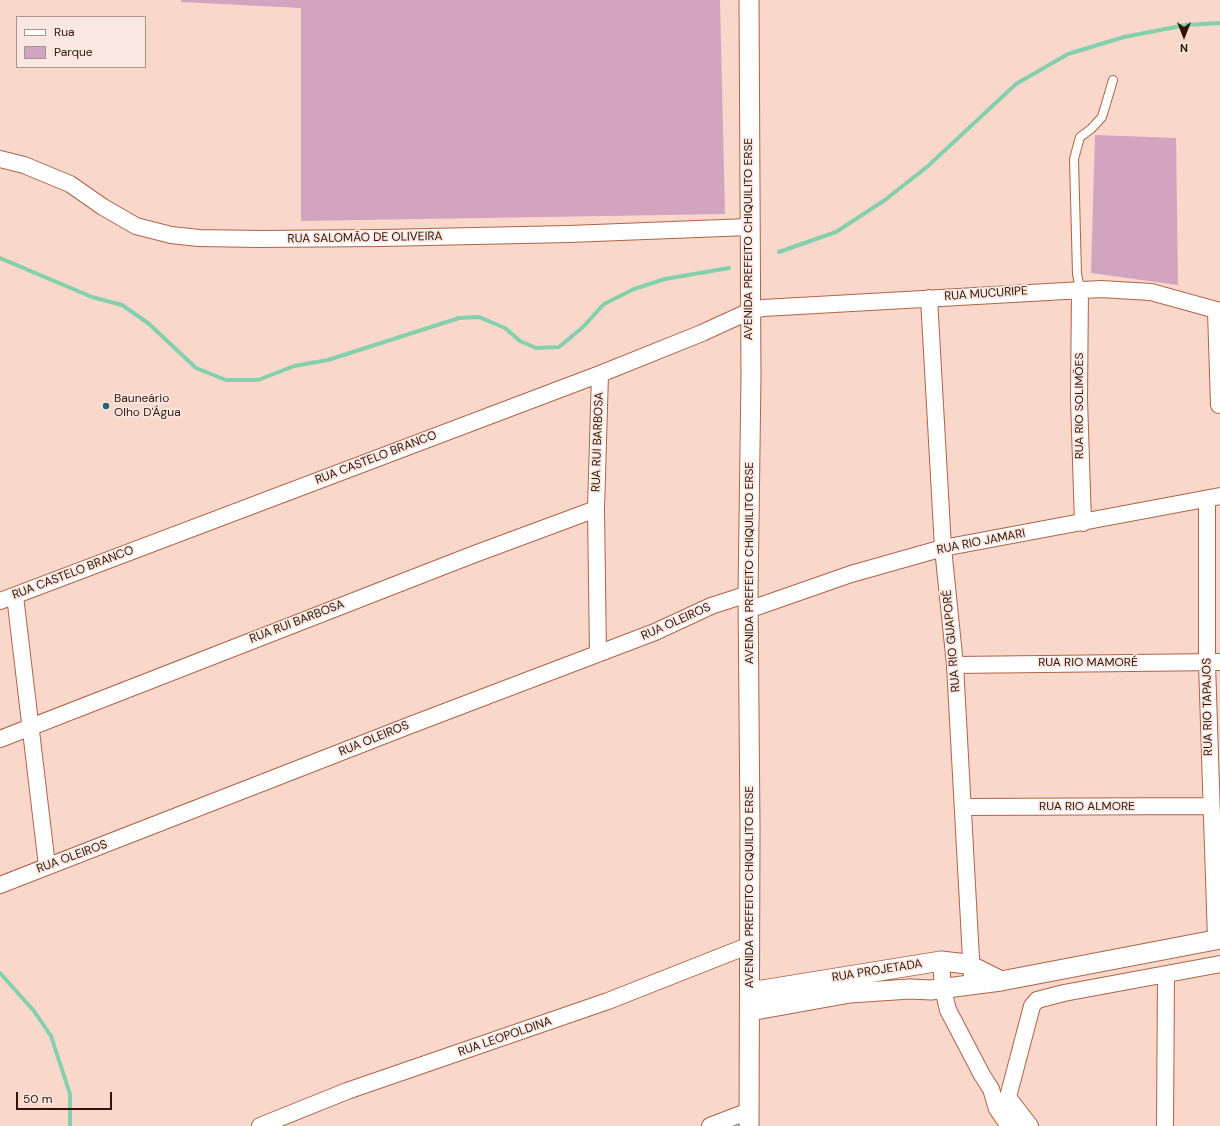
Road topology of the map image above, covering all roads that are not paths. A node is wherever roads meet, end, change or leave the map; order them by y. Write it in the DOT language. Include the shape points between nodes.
graph roads {
  1 [pos="749,0"];
  2 [pos="1113,80"];
  3 [pos="0,159"];
  4 [pos="749,227"];
  5 [pos="1080,289"];
  6 [pos="929,298"];
  7 [pos="750,311"];
  8 [pos="1218,311"];
  9 [pos="600,374"];
  10 [pos="1219,405"];
  11 [pos="1213,498"];
  12 [pos="596,509"];
  13 [pos="1082,523"];
  14 [pos="943,548"];
  15 [pos="15,596"];
  16 [pos="0,602"];
  17 [pos="748,602"];
  18 [pos="598,654"];
  19 [pos="1213,662"];
  20 [pos="955,665"];
  21 [pos="30,727"];
  22 [pos="0,739"];
  23 [pos="1210,806"];
  24 [pos="963,807"];
  25 [pos="47,866"];
  26 [pos="0,885"];
  27 [pos="1218,940"];
  28 [pos="750,945"];
  29 [pos="941,961"];
  30 [pos="1220,964"];
  31 [pos="970,965"];
  32 [pos="1166,975"];
  33 [pos="1001,981"];
  34 [pos="972,985"];
  35 [pos="943,989"];
  36 [pos="750,1001"];
  37 [pos="991,1089"];
  38 [pos="1008,1097"];
  39 [pos="749,1118"];
  40 [pos="260,1126"];
  41 [pos="710,1126"];
  42 [pos="1009,1126"];
  43 [pos="1013,1126"];
  44 [pos="1030,1126"];
  45 [pos="1166,1126"];
  1 -- 4 [label="street, AVENIDA PREFEITO CHIQUILITO ERSE"];
  2 -- 5 [label="lane" via="1102,117 1080,137 1074,159 1077,274"];
  3 -- 4 [label="street, RUA SALOMÃO DE OLIVEIRA" via="24,165 64,181 103,208 136,226 171,235 199,238 389,238"];
  4 -- 7 [label="street, AVENIDA PREFEITO CHIQUILITO ERSE"];
  5 -- 6 [label="street, RUA MUCURIPE"];
  5 -- 8 [label="street, RUA MUCURIPE" via="1151,292"];
  5 -- 13 [label="street, RUA RIO SOLIMÕES"];
  6 -- 7 [label="street, RUA MUCURIPE" via="794,305"];
  6 -- 14 [label="street, RUA RIO GUAPORÉ"];
  7 -- 9 [label="street, RUA CASTELO BRANCO"];
  7 -- 17 [label="street, AVENIDA PREFEITO CHIQUILITO ERSE"];
  8 -- 10 [label="street"];
  9 -- 12 [label="street, RUA RUI BARBOSA"];
  9 -- 15 [label="street, RUA CASTELO BRANCO"];
  11 -- 13 [label="street, RUA RIO JAMARI"];
  11 -- 19 [label="street, RUA RIO TAPAJOS"];
  12 -- 18 [label="street, RUA RUI BARBOSA"];
  12 -- 21 [label="street, RUA RUI BARBOSA"];
  13 -- 14 [label="street, RUA RIO JAMARI"];
  14 -- 17 [label="street, RUA RIO JAMARI"];
  14 -- 20 [label="street, RUA RIO GUAPORÉ"];
  15 -- 16 [label="street, RUA CASTELO BRANCO"];
  15 -- 21 [label="street"];
  17 -- 18 [label="street, RUA OLEIROS" via="711,606 655,632"];
  17 -- 28 [label="street, AVENIDA PREFEITO CHIQUILITO ERSE"];
  18 -- 25 [label="street, RUA OLEIROS"];
  19 -- 20 [label="street, RUA RIO MAMORÉ"];
  19 -- 23 [label="street, RUA RIO TAPAJOS"];
  20 -- 24 [label="street, RUA RIO GUAPORÉ"];
  21 -- 22 [label="street, RUA RUI BARBOSA"];
  21 -- 25 [label="street"];
  23 -- 24 [label="street, RUA RIO ALMORE"];
  23 -- 27 [label="street, RUA RIO TAPAJOS"];
  24 -- 31 [label="street, RUA RIO GUAPORÉ"];
  25 -- 26 [label="street, RUA OLEIROS"];
  27 -- 33 [label="street, RUA PROJETADA"];
  28 -- 36 [label="street, AVENIDA PREFEITO CHIQUILITO ERSE"];
  28 -- 40 [label="street, RUA LEOPOLDINA" via="608,1001 347,1091"];
  29 -- 31 [label="street, RUA PROJETADA"];
  29 -- 35 [label="street"];
  29 -- 36 [label="street, RUA PROJETADA"];
  30 -- 32 [label="street"];
  31 -- 33 [label="street, RUA PROJETADA"];
  31 -- 34 [label="street, RUA RIO GUAPORÉ"];
  32 -- 38 [label="street" via="1037,1000 1032,1006"];
  32 -- 45 [label="street"];
  33 -- 34 [label="street, RUA PROJETADA"];
  34 -- 35 [label="street, RUA PROJETADA"];
  35 -- 36 [label="street, RUA PROJETADA"];
  35 -- 37 [label="street" via="951,1016"];
  36 -- 39 [label="street, AVENIDA PREFEITO CHIQUILITO ERSE"];
  37 -- 38 [label="street"];
  37 -- 42 [label="street" via="997,1109"];
  38 -- 43 [label="street"];
  38 -- 44 [label="street"];
  39 -- 41 [label="street"];
}
